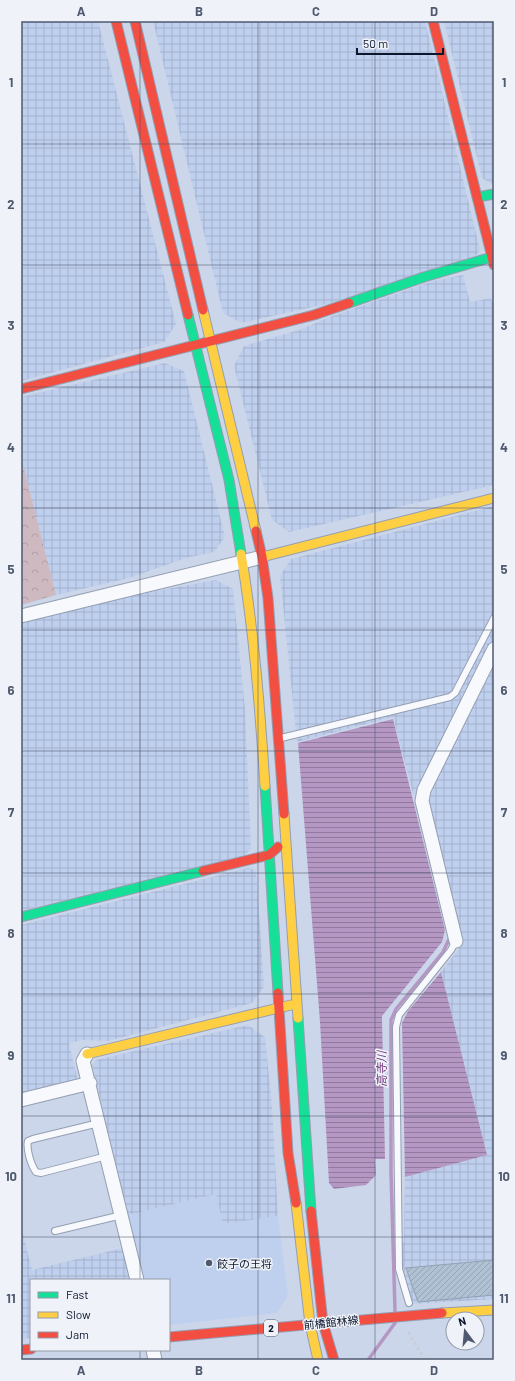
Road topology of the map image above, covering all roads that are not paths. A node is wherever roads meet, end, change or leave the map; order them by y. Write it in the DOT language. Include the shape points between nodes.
graph roads {
  1 [pos="116,21"];
  2 [pos="135,21"];
  3 [pos="433,21"];
  4 [pos="494,194"];
  5 [pos="478,197"];
  6 [pos="493,261"];
  7 [pos="211,340"];
  8 [pos="196,344"];
  9 [pos="21,389"];
  10 [pos="494,498"];
  11 [pos="262,557"];
  12 [pos="244,562"];
  13 [pos="21,616"];
  14 [pos="494,618"];
  15 [pos="494,649"];
  16 [pos="279,739"];
  17 [pos="285,831"];
  18 [pos="269,855"];
  19 [pos="289,880"];
  20 [pos="21,917"];
  21 [pos="456,942"];
  22 [pos="296,1004"];
  23 [pos="279,1008"];
  24 [pos="87,1054"];
  25 [pos="90,1083"];
  26 [pos="21,1100"];
  27 [pos="99,1123"];
  28 [pos="107,1156"];
  29 [pos="122,1215"];
  30 [pos="55,1231"];
  31 [pos="137,1279"];
  32 [pos="409,1303"];
  33 [pos="494,1310"];
  34 [pos="323,1323"];
  35 [pos="310,1324"];
  36 [pos="170,1337"];
  37 [pos="318,1360"];
  38 [pos="334,1360"];
  1 -- 8 [label="street"];
  2 -- 7 [label="street"];
  3 -- 5 [label="street"];
  4 -- 5 [label="street"];
  5 -- 6 [label="street"];
  6 -- 7 [label="street" via="424,277 314,315"];
  7 -- 8 [label="street"];
  7 -- 11 [label="street"];
  8 -- 9 [label="street"];
  8 -- 12 [label="street" via="229,480"];
  10 -- 11 [label="street"];
  11 -- 12 [label="street"];
  11 -- 16 [label="street" via="268,598"];
  12 -- 13 [label="street"];
  12 -- 18 [label="street" via="260,714"];
  14 -- 16 [label="lane" via="455,693 450,697"];
  15 -- 21 [label="street" via="424,790 422,801"];
  16 -- 17 [label="street"];
  17 -- 18 [label="street" via="278,847"];
  17 -- 19 [label="street"];
  18 -- 19 [label="street" via="286,871"];
  18 -- 20 [label="street"];
  18 -- 23 [label="street"];
  19 -- 22 [label="street"];
  21 -- 32 [label="lane" via="398,1015 396,1027 399,1269"];
  22 -- 23 [label="street"];
  22 -- 34 [label="street" via="309,1188"];
  23 -- 24 [label="street"];
  23 -- 35 [label="street" via="288,1153"];
  24 -- 25 [label="street" via="83,1061"];
  25 -- 26 [label="street"];
  25 -- 27 [label="street"];
  27 -- 28 [label="street"];
  27 -- 28 [label="lane" via="33,1139 28,1141 27,1146 33,1168 41,1173"];
  28 -- 29 [label="street"];
  29 -- 30 [label="lane"];
  29 -- 31 [label="street"];
  33 -- 34 [label="street, 前橋館林線 / 2"];
  34 -- 35 [label="street, 前橋館林線 / 2"];
  34 -- 38 [label="street"];
  35 -- 36 [label="street, 前橋館林線 / 2"];
  35 -- 37 [label="street"];
}
